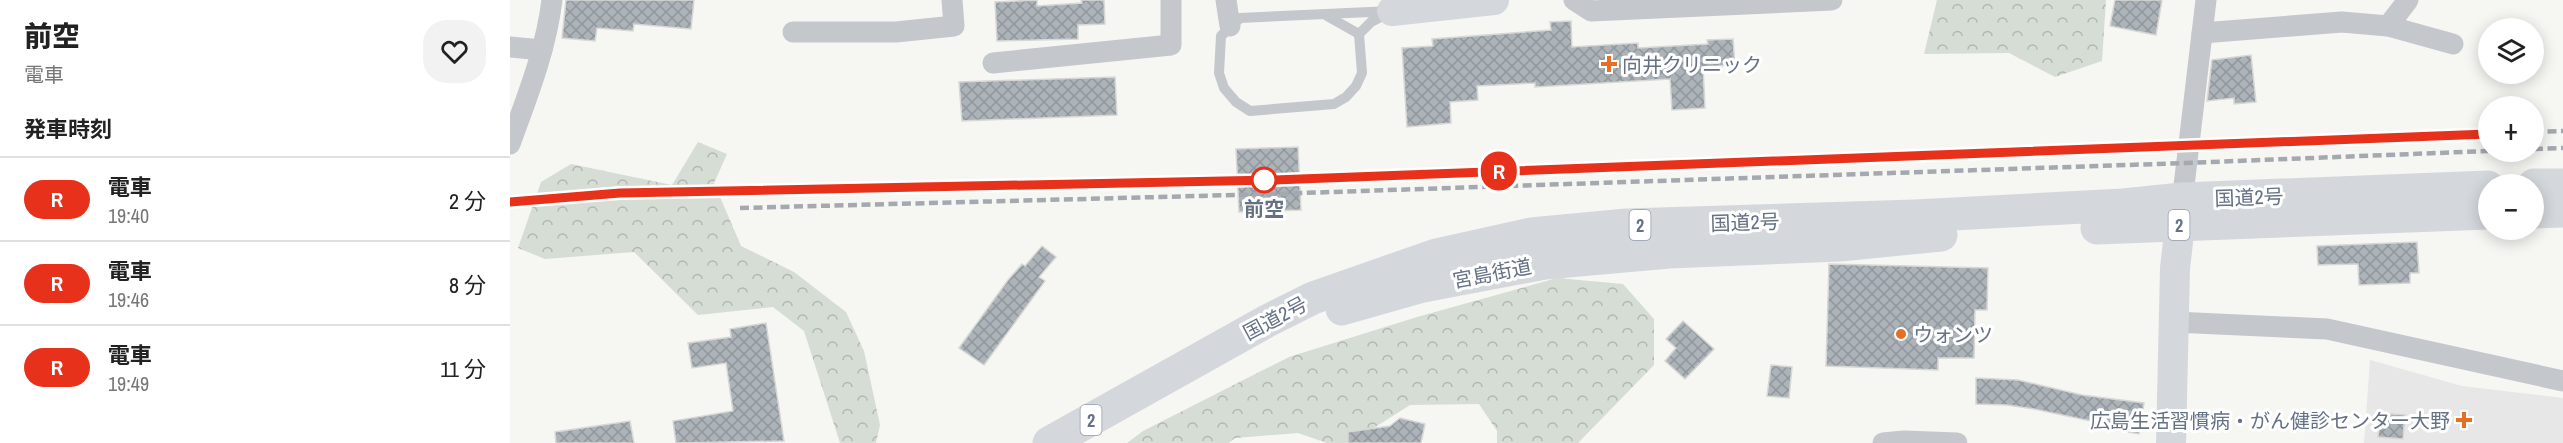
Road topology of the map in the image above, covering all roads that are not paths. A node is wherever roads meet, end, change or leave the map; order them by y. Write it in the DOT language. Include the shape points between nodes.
graph roads {
  1 [pos="552,0"];
  2 [pos="952,0"];
  3 [pos="1171,0"];
  4 [pos="1226,0"];
  5 [pos="1494,0"];
  6 [pos="1574,0"];
  7 [pos="1832,0"];
  8 [pos="2206,0"];
  9 [pos="2408,0"];
  10 [pos="1702,3"];
  11 [pos="1392,11"];
  12 [pos="1324,15"];
  13 [pos="1230,26"];
  14 [pos="2388,26"];
  15 [pos="793,32"];
  16 [pos="2202,33"];
  17 [pos="1359,34"];
  18 [pos="2453,44"];
  19 [pos="510,47"];
  20 [pos="542,50"];
  21 [pos="993,63"];
  22 [pos="510,144"];
  23 [pos="2544,185"];
  24 [pos="2563,185"];
  25 [pos="2478,188"];
  26 [pos="2563,211"];
  27 [pos="2181,212"];
  28 [pos="2544,212"];
  29 [pos="2478,213"];
  30 [pos="1871,243"];
  31 [pos="2174,322"];
  32 [pos="2563,381"];
  33 [pos="1133,398"];
  34 [pos="1069,439"];
  35 [pos="1883,443"];
  36 [pos="1957,443"];
  37 [pos="2171,443"];
  1 -- 20 [label="street"];
  2 -- 15 [label="street" via="954,26 896,32"];
  3 -- 21 [label="street" via="1171,45"];
  4 -- 13 [label="street"];
  5 -- 11 [label="street"];
  6 -- 10 [label="street" via="1592,11"];
  7 -- 10 [label="street"];
  8 -- 16 [label="street"];
  9 -- 14 [label="street"];
  11 -- 12 [label="lane"];
  11 -- 17 [label="lane"];
  12 -- 13 [label="lane" via="1240,18"];
  12 -- 17 [label="lane"];
  13 -- 17 [label="lane" via="1221,36 1219,73 1224,88 1250,111 1334,104 1346,97 1362,73"];
  14 -- 16 [label="street" via="2343,22"];
  14 -- 18 [label="street"];
  16 -- 27 [label="street"];
  19 -- 20 [label="street"];
  20 -- 22 [label="street"];
  23 -- 24 [label="highway"];
  25 -- 27 [label="highway, 国道2号 / 2"];
  26 -- 28 [label="highway"];
  27 -- 29 [label="highway, 国道2号 / 2"];
  27 -- 30 [label="highway, 国道2号 / 2"];
  27 -- 31 [label="street"];
  27 -- 33 [label="highway, 国道2号 / 2" via="2123,205 1627,225 1531,234 1436,255 1313,298"];
  30 -- 33 [label="highway, 宮島街道 / 2" via="1607,256 1474,275 1304,322 1217,357"];
  31 -- 32 [label="street" via="2327,329"];
  31 -- 37 [label="street"];
  33 -- 34 [label="highway, 国道2号 / 2"];
  35 -- 36 [label="street"];
}
